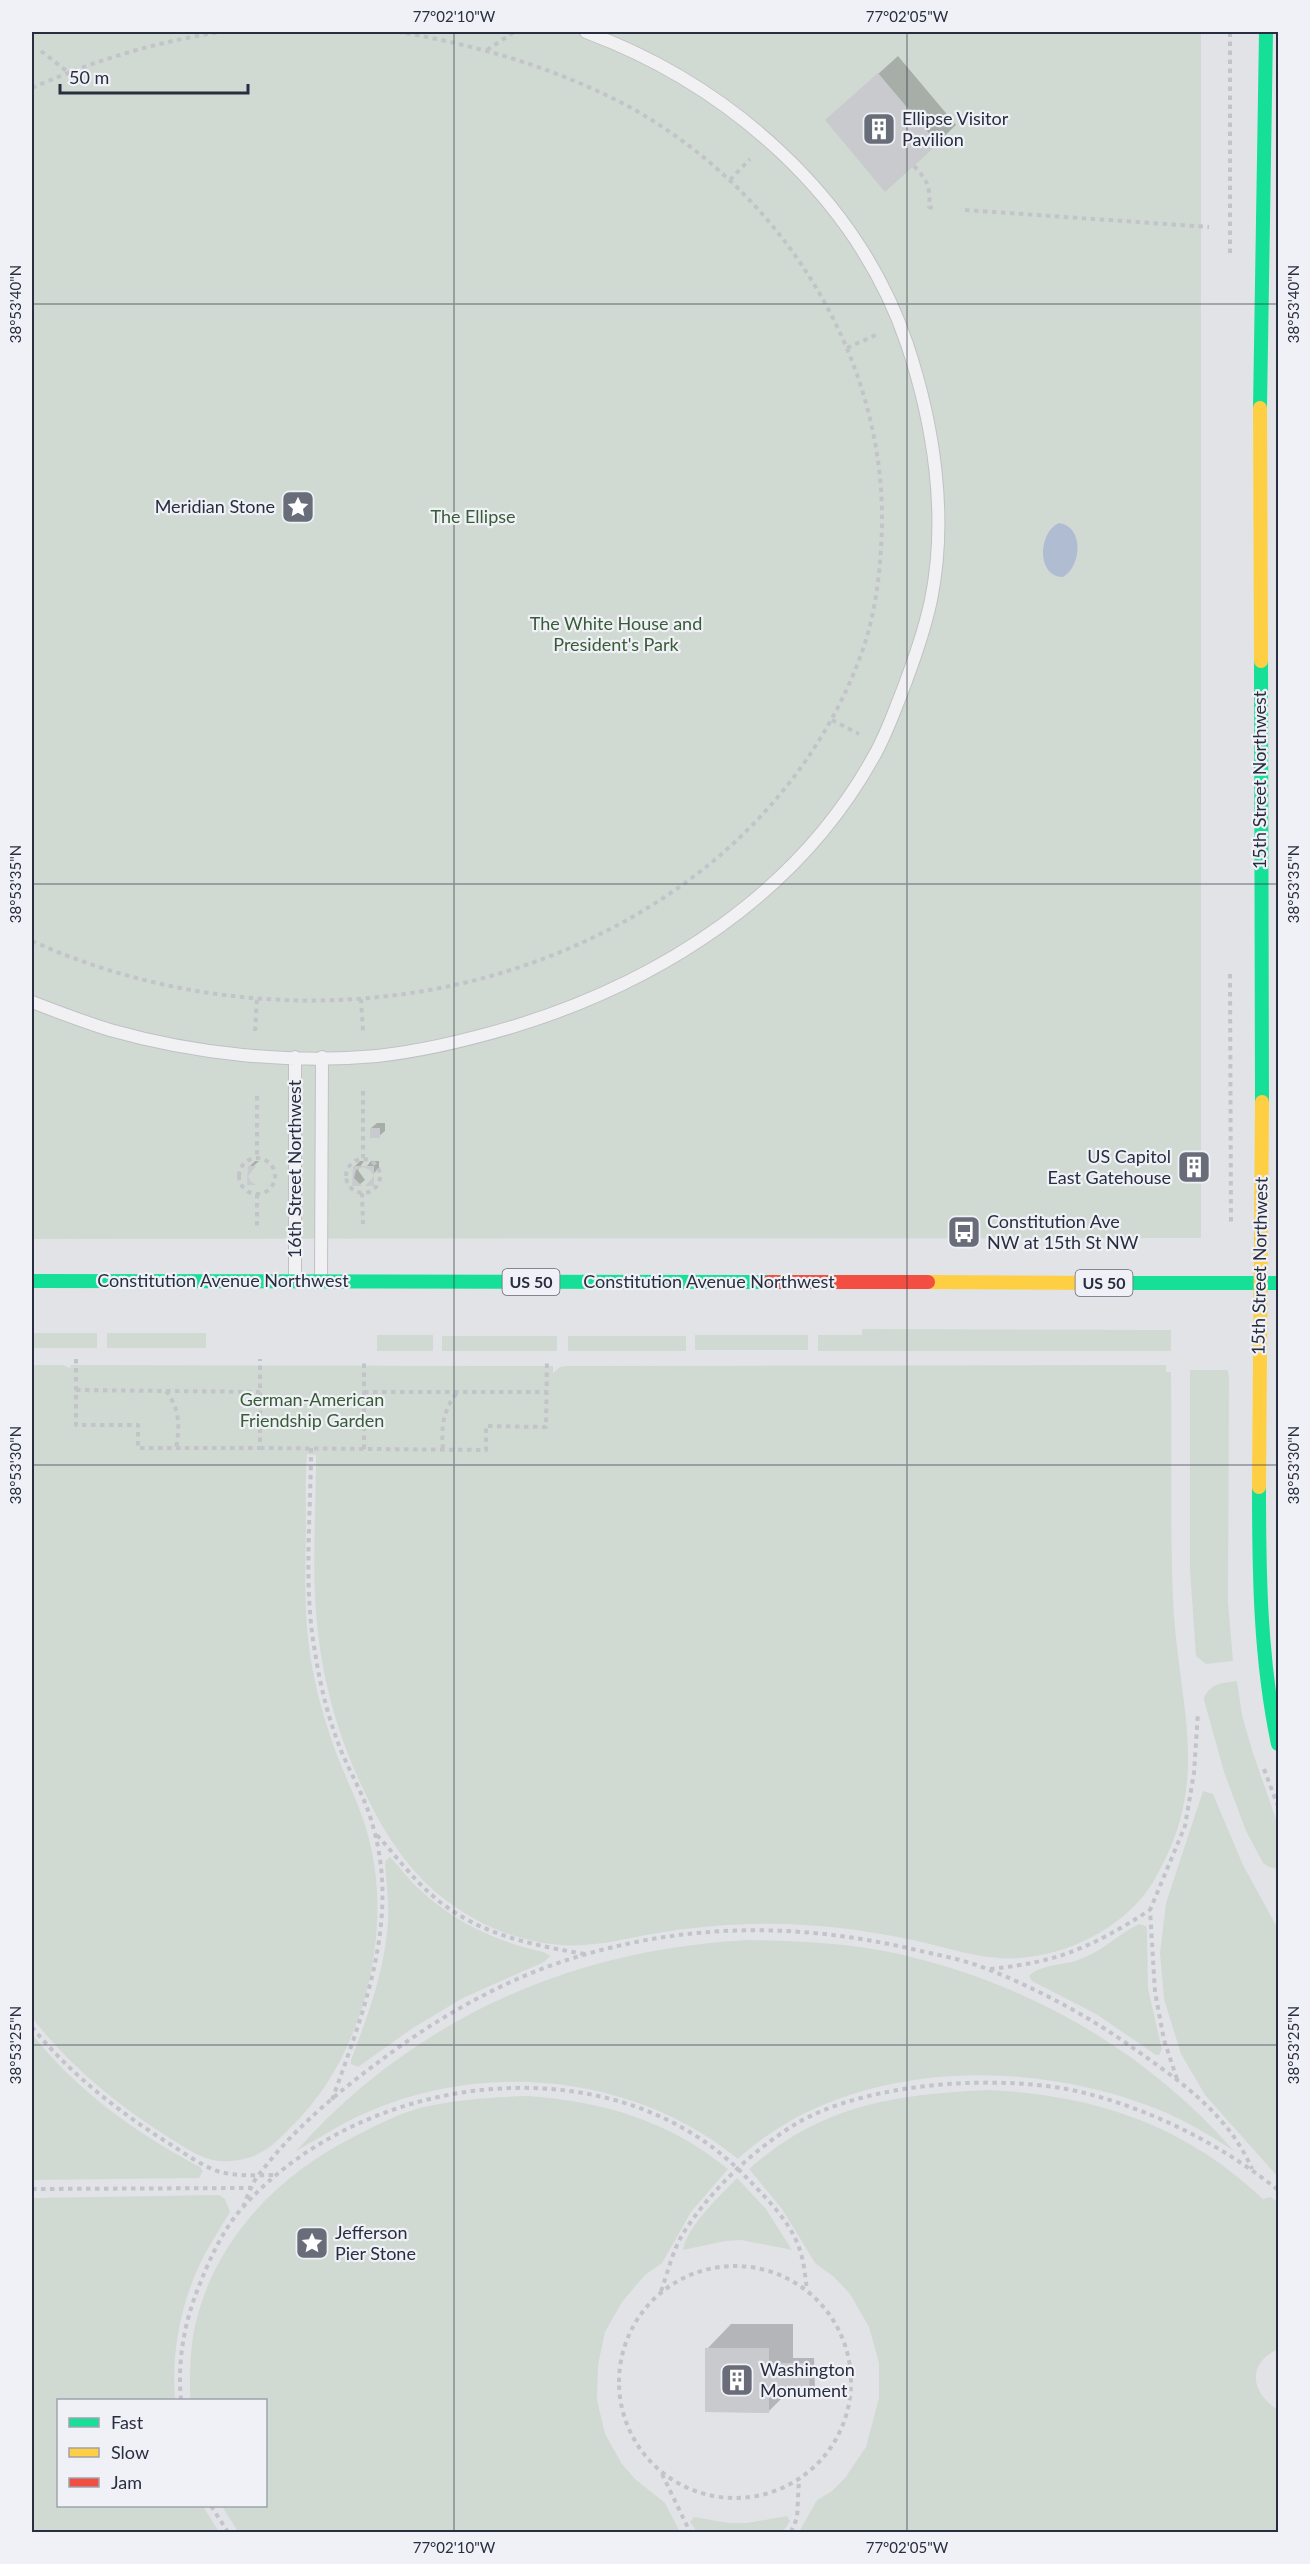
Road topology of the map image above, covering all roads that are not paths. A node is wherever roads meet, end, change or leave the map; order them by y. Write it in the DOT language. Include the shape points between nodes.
graph roads {
  1 [pos="586,32"];
  2 [pos="1266,32"];
  3 [pos="32,1002"];
  4 [pos="295,1057"];
  5 [pos="322,1057"];
  6 [pos="32,1281"];
  7 [pos="295,1281"];
  8 [pos="321,1281"];
  9 [pos="1261,1283"];
  10 [pos="1278,1283"];
  11 [pos="1278,1744"];
  1 -- 5 [label="lane" via="649,57 768,139 813,185 866,256 894,307 915,369 929,429 938,517 931,601 898,700 879,747 859,782 788,870 727,922 688,950 642,975 597,998 545,1017 432,1048 378,1056"];
  2 -- 9 [label="main road, 15th Street Northwest" via="1260,346"];
  3 -- 4 [label="lane" via="148,1039 243,1055"];
  4 -- 5 [label="lane"];
  4 -- 7 [label="lane, 16th Street Northwest"];
  5 -- 8 [label="lane, 16th Street Northwest"];
  6 -- 7 [label="main road, Constitution Avenue Northwest / US 50"];
  7 -- 8 [label="main road, Constitution Avenue Northwest / US 50"];
  8 -- 9 [label="main road, Constitution Avenue Northwest / US 50"];
  9 -- 10 [label="main road, Constitution Avenue Northwest / US 50"];
  9 -- 11 [label="main road, 15th Street Northwest" via="1259,1611"];
}
